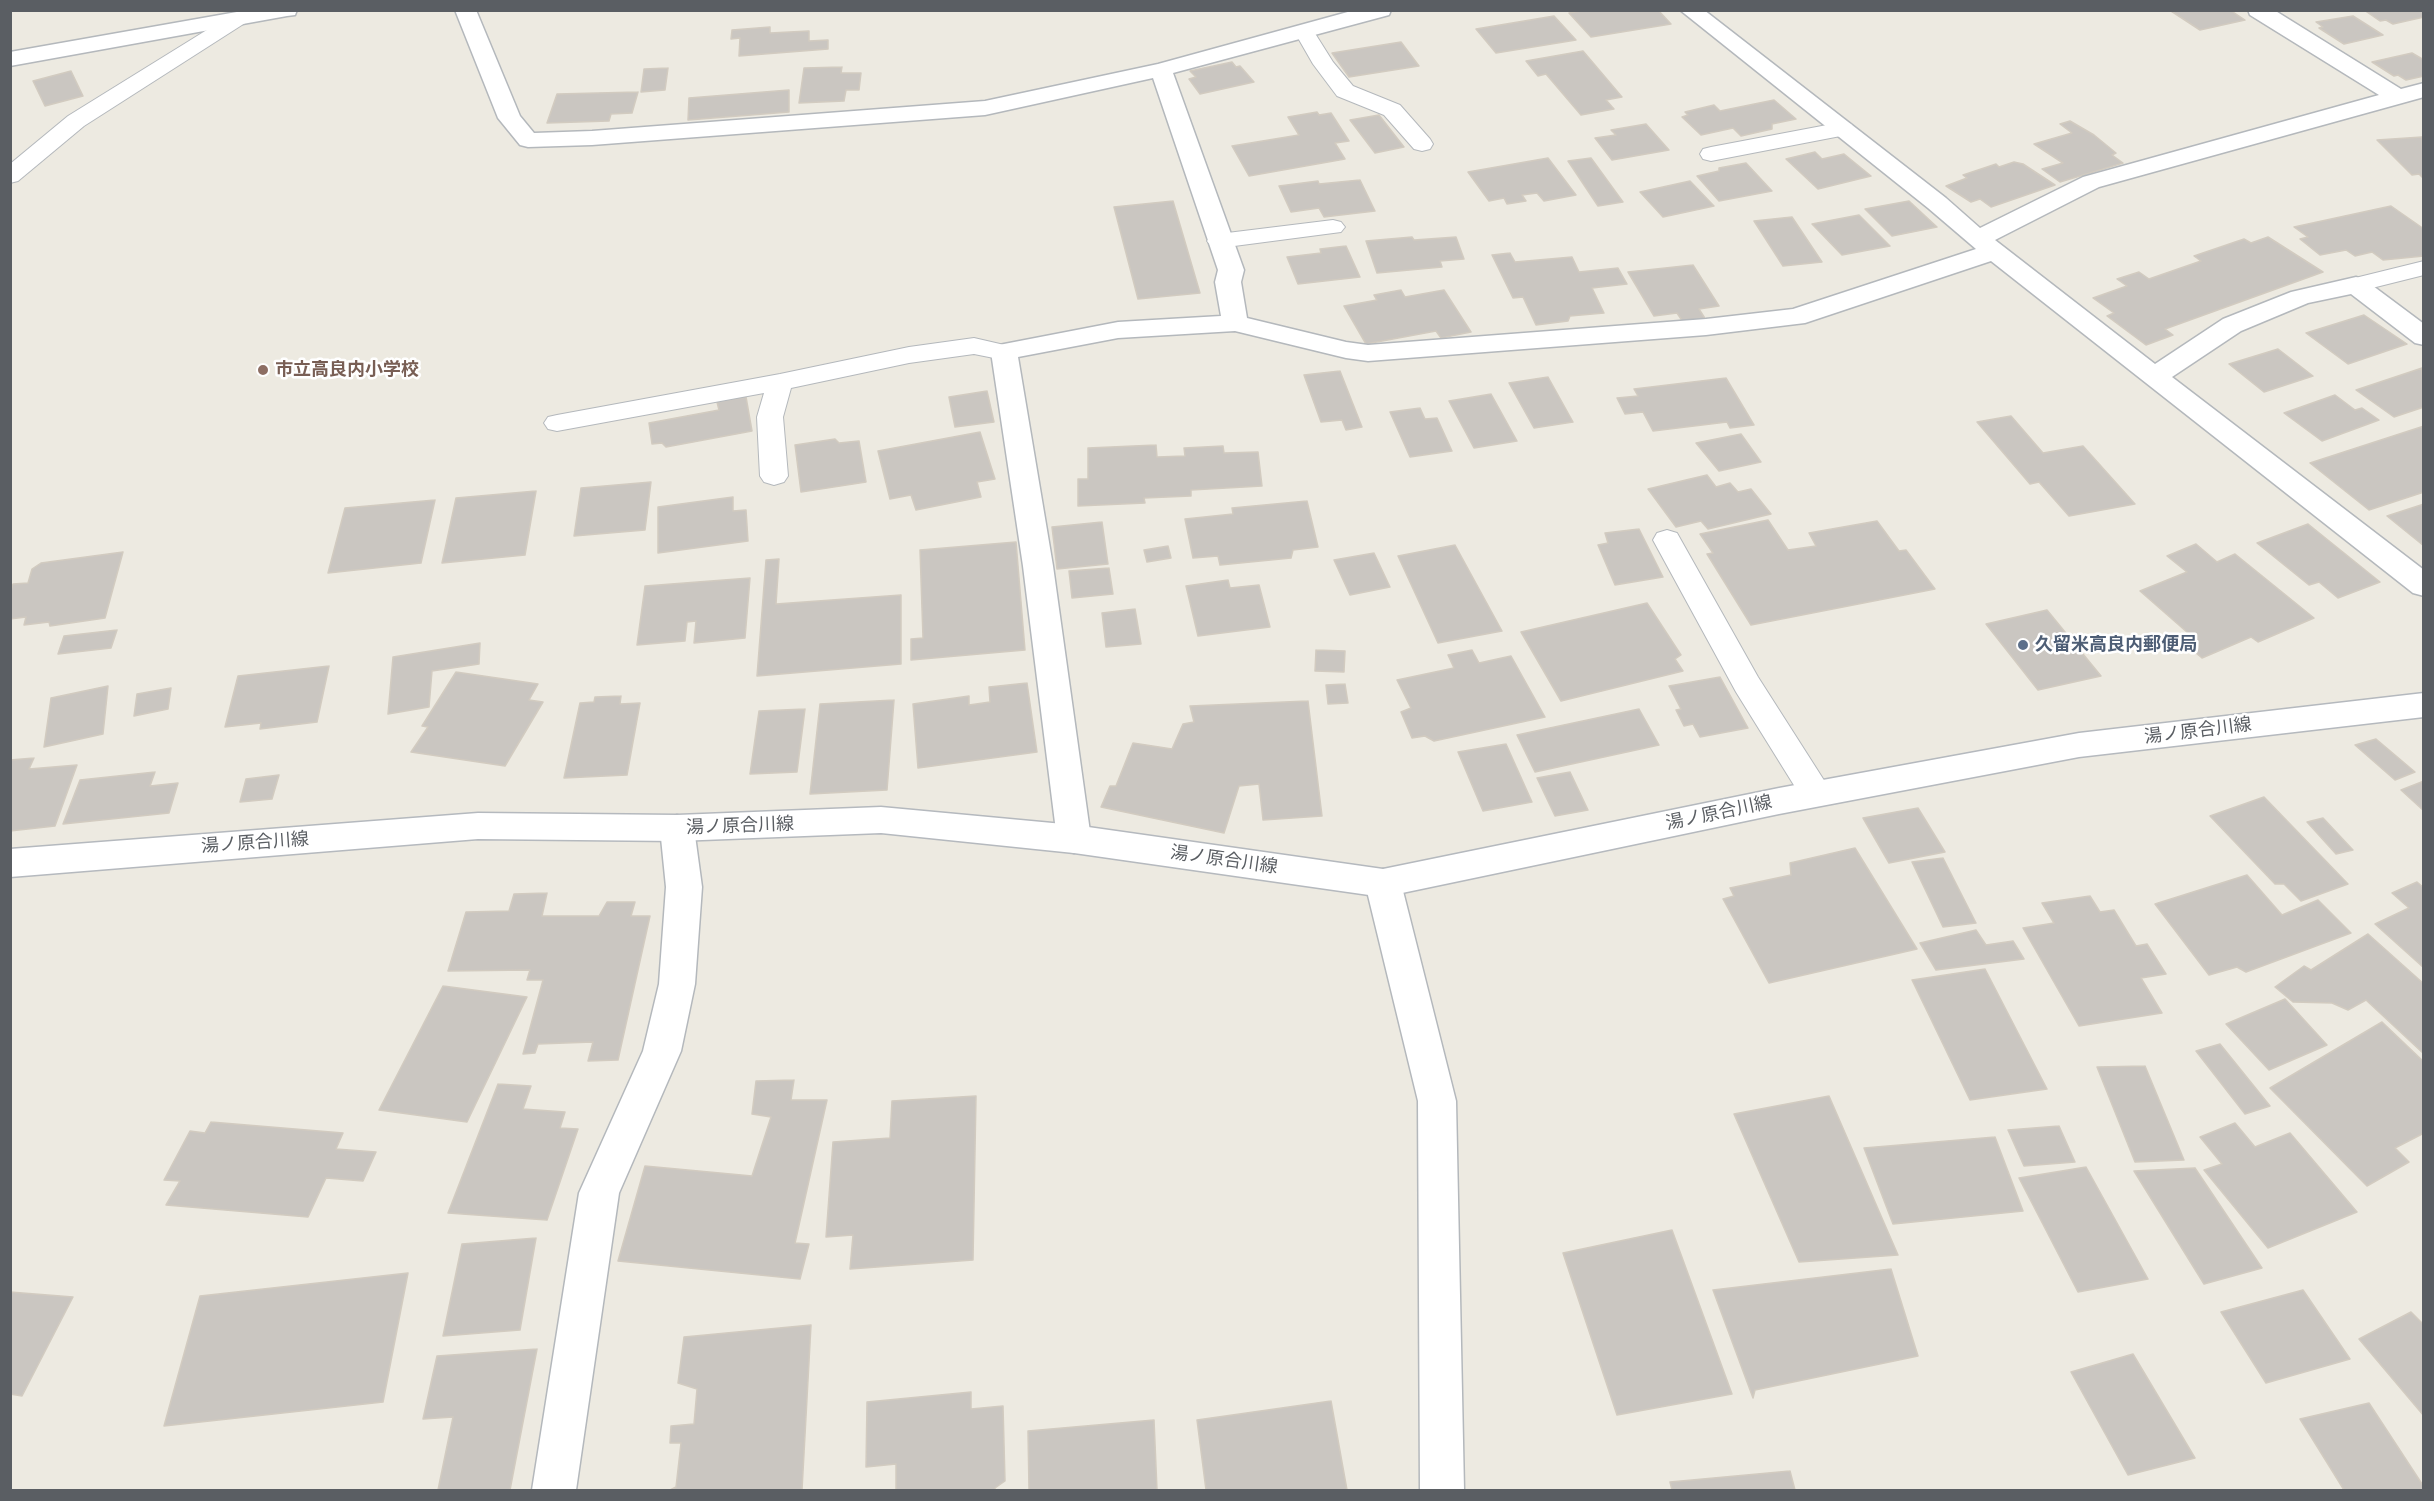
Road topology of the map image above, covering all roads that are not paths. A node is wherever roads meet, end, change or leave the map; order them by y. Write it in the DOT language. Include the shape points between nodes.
graph roads {
  1 [pos="287,10"];
  2 [pos="465,10"];
  3 [pos="1381,10"];
  4 [pos="1690,10"];
  5 [pos="2258,10"];
  6 [pos="241,15"];
  7 [pos="1304,31"];
  8 [pos="10,59"];
  9 [pos="1161,70"];
  10 [pos="2424,90"];
  11 [pos="2397,97"];
  12 [pos="1843,129"];
  13 [pos="1422,144"];
  14 [pos="1711,154"];
  15 [pos="10,176"];
  16 [pos="1333,227"];
  17 [pos="1219,241"];
  18 [pos="1983,246"];
  19 [pos="2424,268"];
  20 [pos="2356,285"];
  21 [pos="1235,323"];
  22 [pos="2424,337"];
  23 [pos="1004,352"];
  24 [pos="2155,376"];
  25 [pos="780,382"];
  26 [pos="557,423"];
  27 [pos="774,476"];
  28 [pos="1667,540"];
  29 [pos="2424,586"];
  30 [pos="2424,705"];
  31 [pos="1816,794"];
  32 [pos="677,828"];
  33 [pos="1074,839"];
  34 [pos="10,863"];
  35 [pos="1383,883"];
  36 [pos="554,1491"];
  37 [pos="1442,1491"];
  1 -- 6 [label="street"];
  2 -- 9 [label="street" via="509,118 528,140 985,108"];
  3 -- 7 [label="street"];
  4 -- 12 [label="street"];
  5 -- 11 [label="street"];
  6 -- 8 [label="street"];
  6 -- 15 [label="lane" via="76,122"];
  7 -- 9 [label="street"];
  7 -- 13 [label="lane" via="1345,91 1392,110"];
  9 -- 17 [label="street"];
  10 -- 11 [label="street"];
  11 -- 18 [label="street" via="2091,182"];
  12 -- 14 [label="lane"];
  12 -- 18 [label="street"];
  16 -- 17 [label="lane"];
  17 -- 21 [label="street" via="1231,270 1228,282"];
  18 -- 21 [label="street" via="1879,291 1796,316 1707,327 1368,353"];
  18 -- 24 [label="street"];
  19 -- 20 [label="lane"];
  20 -- 22 [label="street"];
  20 -- 24 [label="street" via="2300,297 2232,325"];
  21 -- 23 [label="street" via="1118,330"];
  23 -- 25 [label="lane" via="974,346"];
  23 -- 33 [label="street" via="1038,566"];
  24 -- 29 [label="street"];
  25 -- 26 [label="lane"];
  25 -- 27 [label="lane" via="770,417"];
  28 -- 31 [label="lane" via="1747,684"];
  30 -- 31 [label="street, 湯ノ原合川線" via="2079,745"];
  31 -- 35 [label="street, 湯ノ原合川線"];
  32 -- 33 [label="street, 湯ノ原合川線" via="881,820"];
  32 -- 34 [label="street, 湯ノ原合川線" via="478,826"];
  32 -- 36 [label="street" via="684,887 677,984 662,1051 599,1193"];
  33 -- 35 [label="street, 湯ノ原合川線"];
  35 -- 37 [label="street" via="1437,1101"];
}
